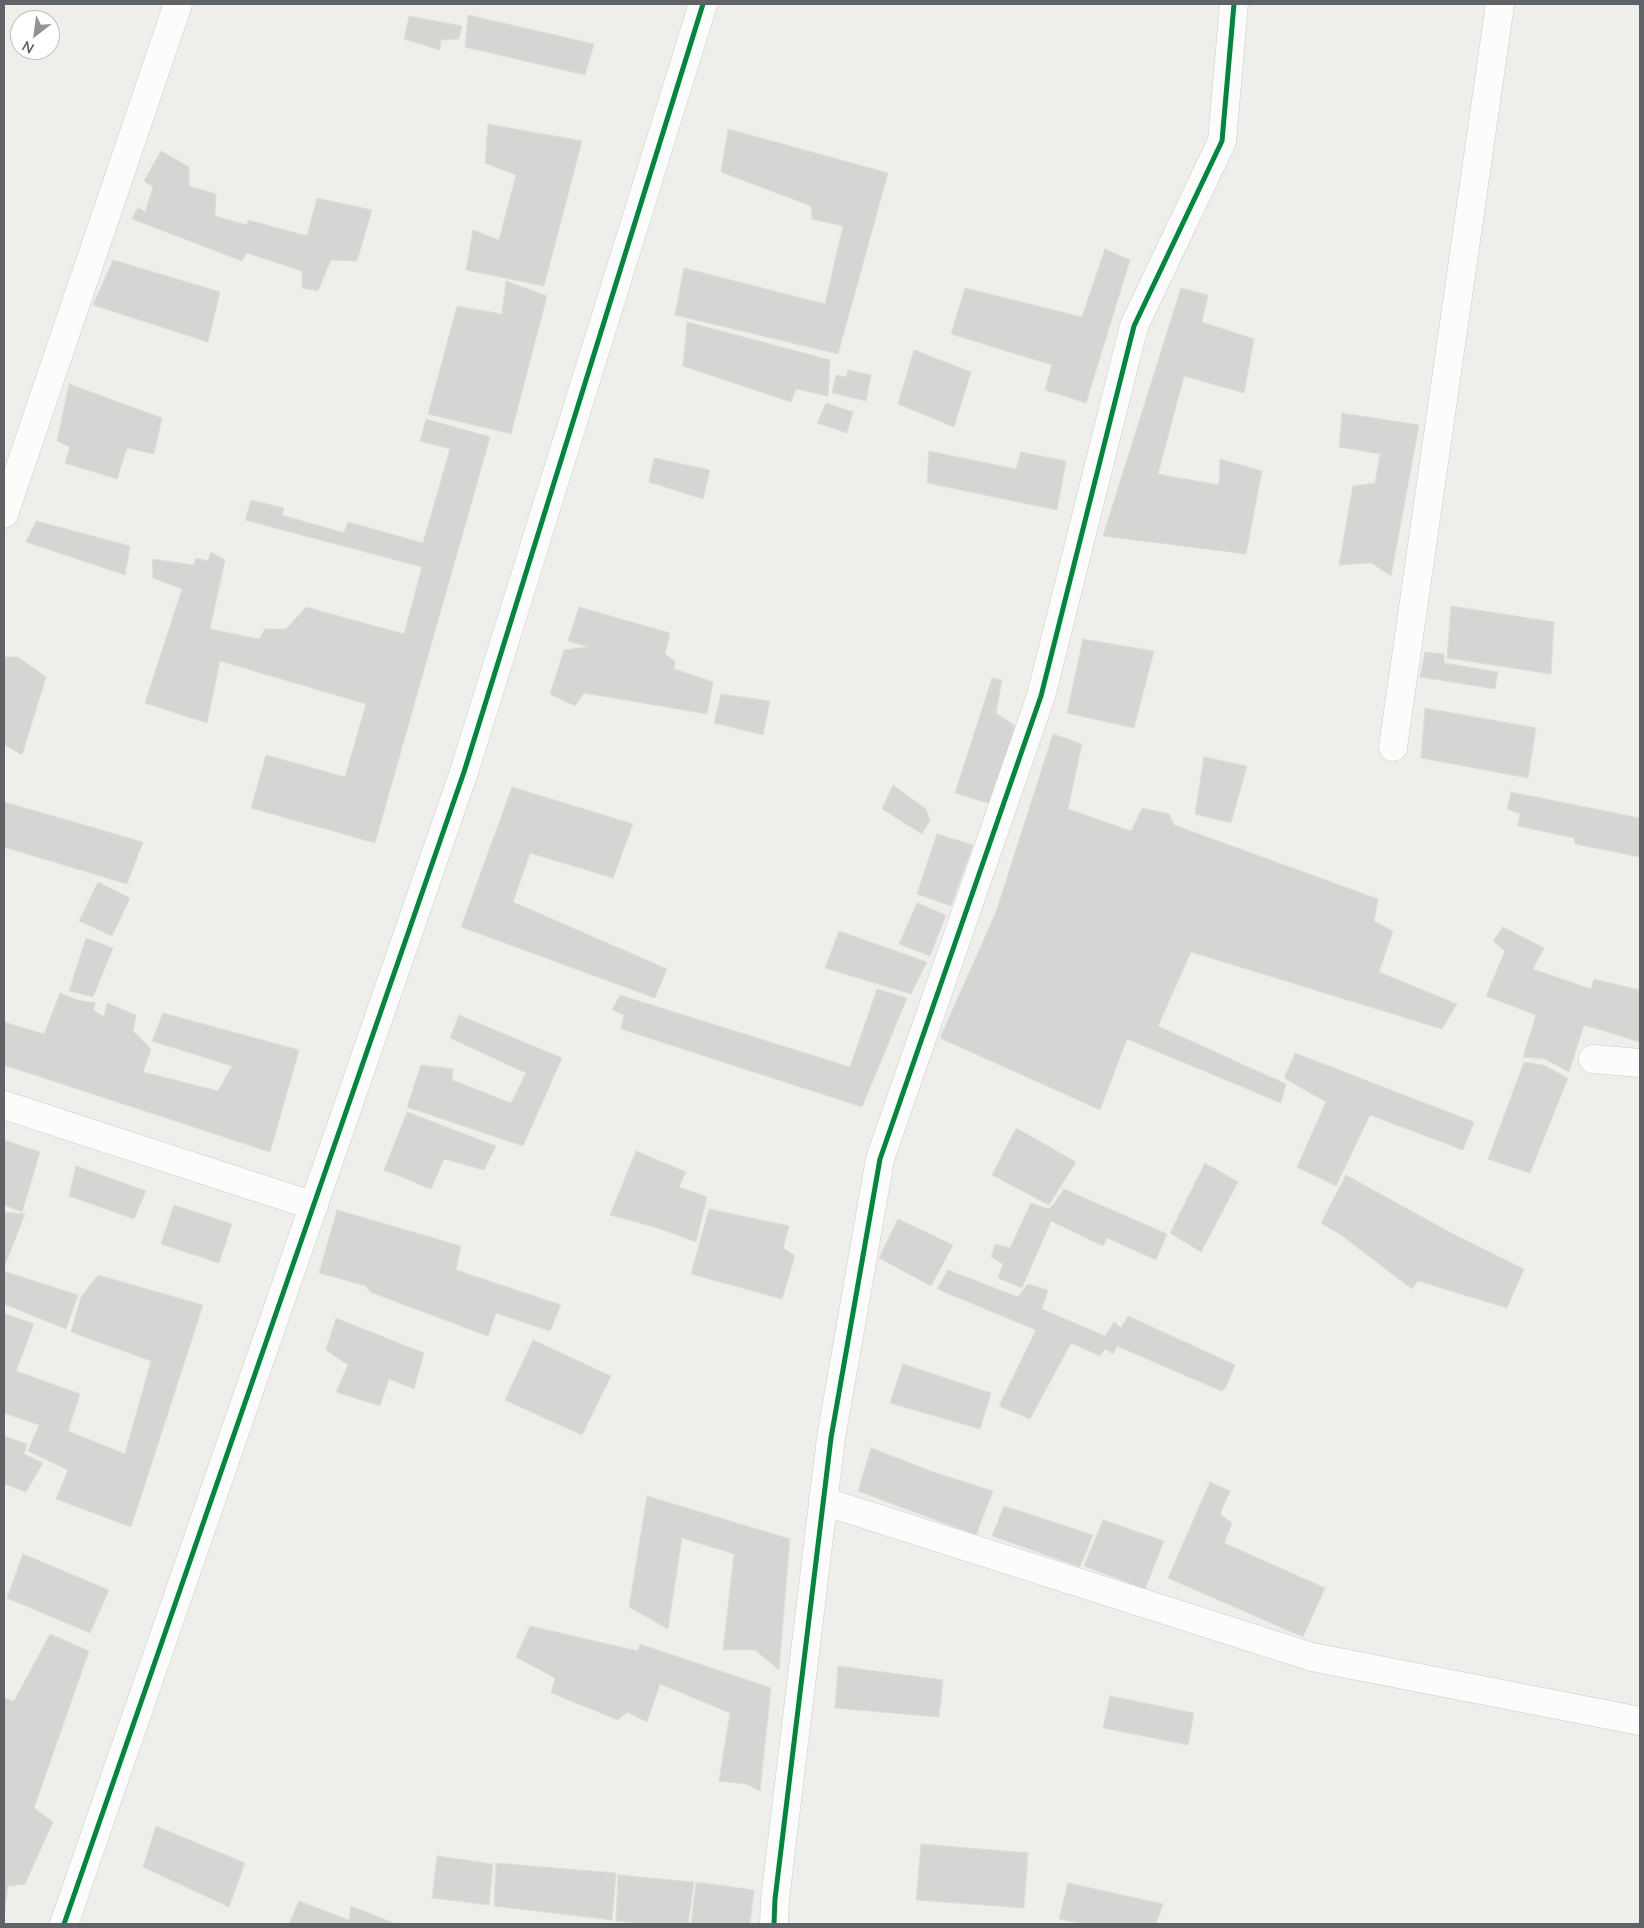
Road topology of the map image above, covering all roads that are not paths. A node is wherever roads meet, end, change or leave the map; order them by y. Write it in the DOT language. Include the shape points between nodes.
graph roads {
  1 [pos="178,4"];
  2 [pos="704,4"];
  3 [pos="1234,4"];
  4 [pos="1500,4"];
  5 [pos="4,514"];
  6 [pos="1393,747"];
  7 [pos="1594,1059"];
  8 [pos="1640,1063"];
  9 [pos="4,1105"];
  10 [pos="314,1206"];
  11 [pos="823,1501"];
  12 [pos="1640,1721"];
  13 [pos="64,1924"];
  14 [pos="774,1924"];
  1 -- 5 [label="street"];
  2 -- 10 [label="street" via="464,772"];
  3 -- 11 [label="street" via="1222,140 1134,326 1041,696 880,1159"];
  4 -- 6 [label="street"];
  7 -- 8 [label="street"];
  9 -- 10 [label="street"];
  10 -- 13 [label="street"];
  11 -- 12 [label="street" via="1312,1657"];
  11 -- 14 [label="street"];
}
